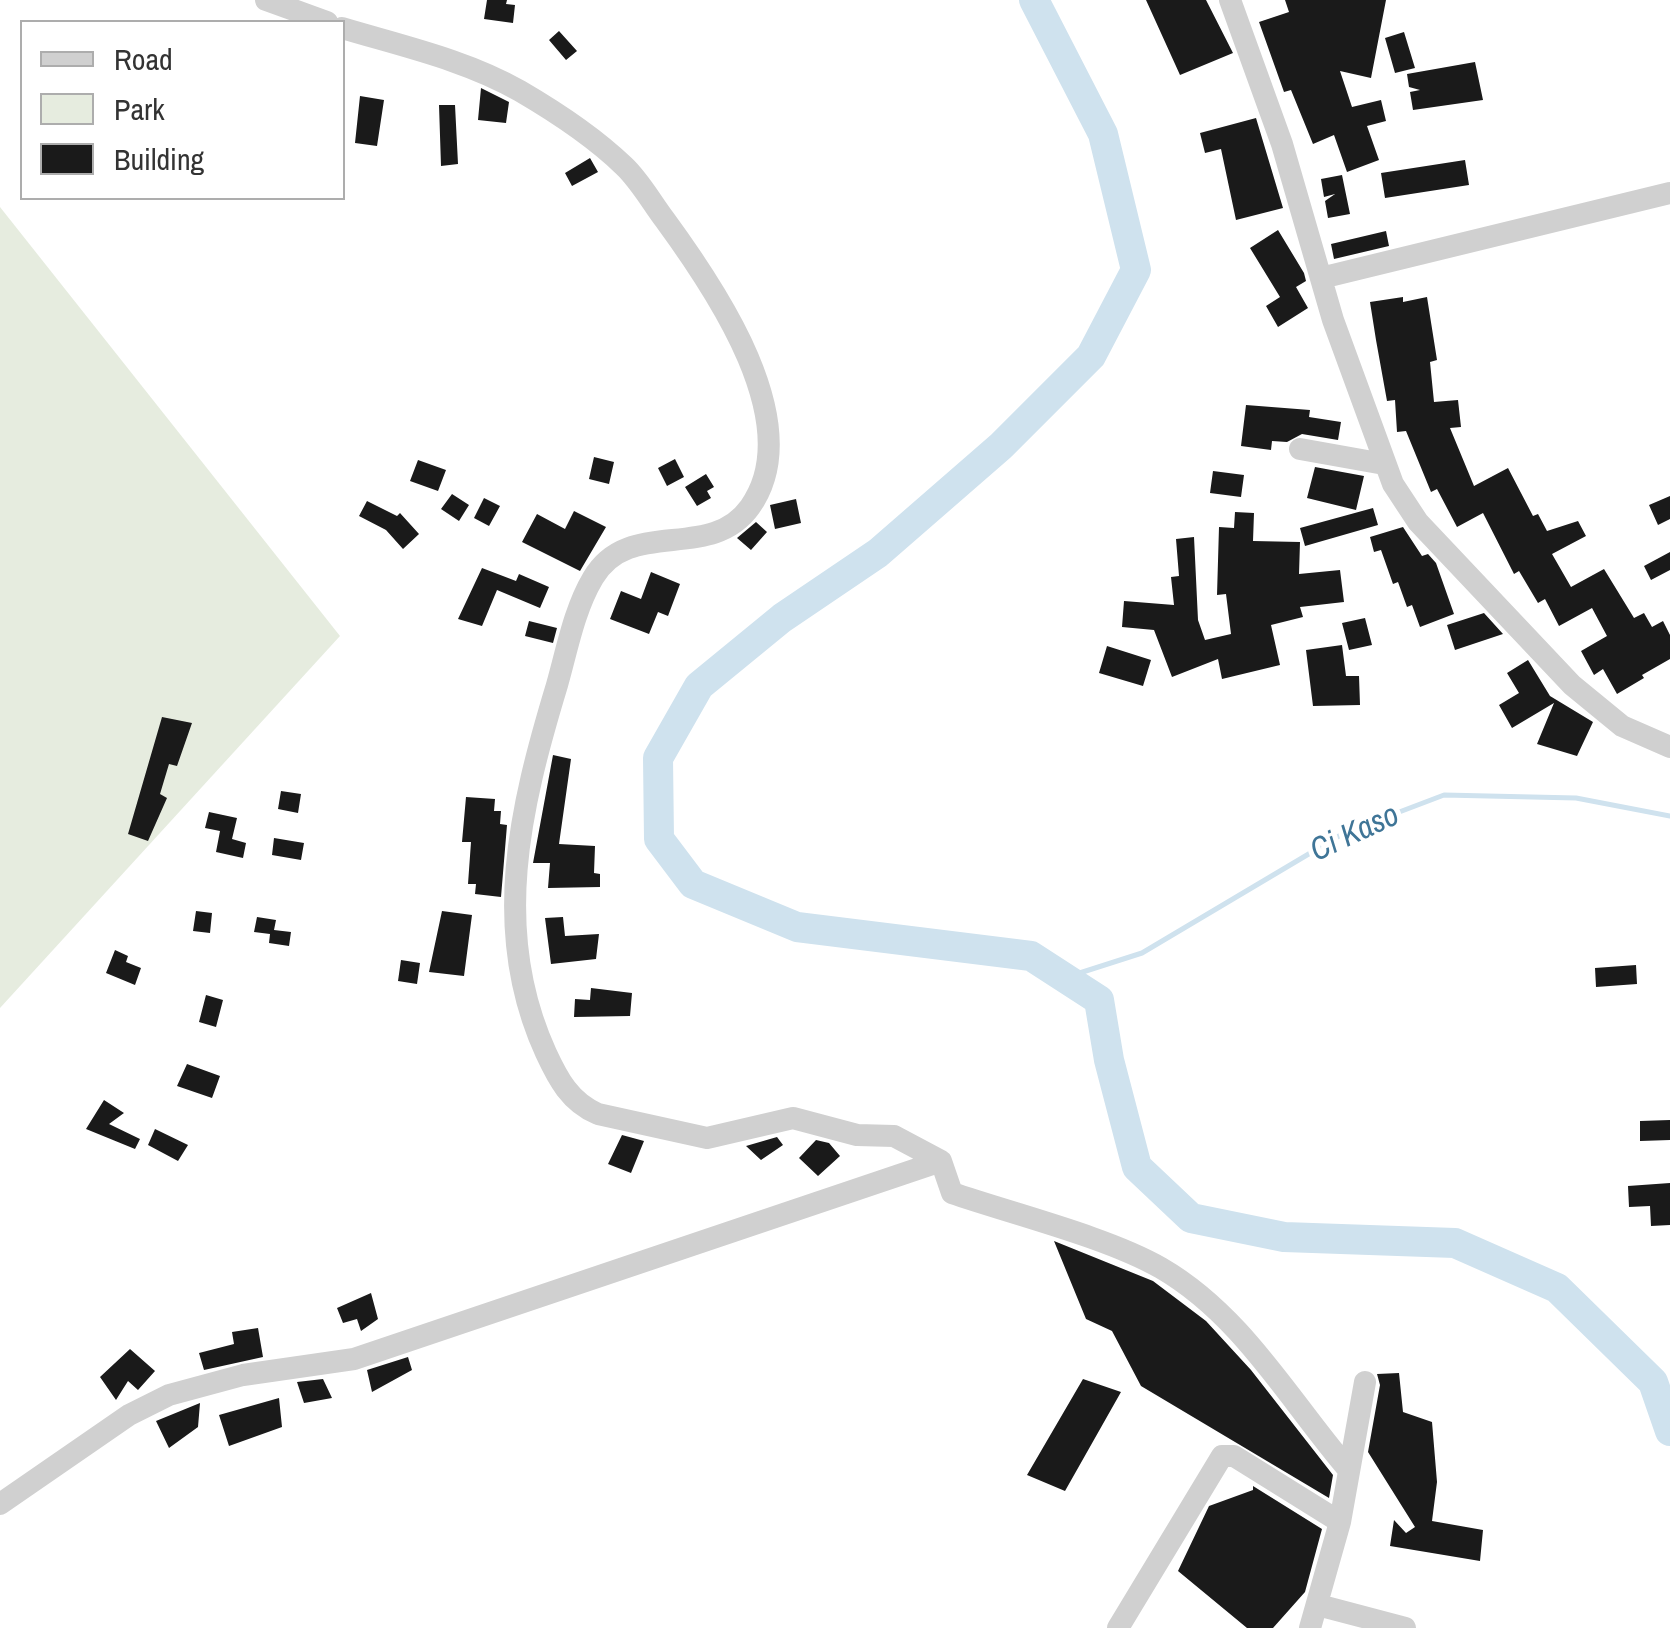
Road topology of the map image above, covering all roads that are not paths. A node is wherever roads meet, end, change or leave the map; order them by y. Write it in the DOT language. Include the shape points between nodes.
graph roads {
  1 [pos="266,0"];
  2 [pos="1230,0"];
  3 [pos="321,20"];
  4 [pos="345,29"];
  5 [pos="1670,193"];
  6 [pos="1321,278"];
  7 [pos="1300,448"];
  8 [pos="1384,464"];
  9 [pos="1670,748"];
  10 [pos="941,1161"];
  11 [pos="1365,1382"];
  12 [pos="1348,1469"];
  13 [pos="0,1504"];
  14 [pos="1340,1522"];
  15 [pos="1318,1605"];
  16 [pos="1118,1628"];
  17 [pos="1310,1628"];
  18 [pos="1405,1628"];
  1 -- 3 [label="street"];
  2 -- 6 [label="street"];
  4 -- 10 [label="street" via="484,73 586,135 626,168 698,265 752,359 762,390 768,453 750,506 719,533 640,542 605,562 580,606 540,738 518,840 514,935 523,991 557,1077 583,1108 702,1138 793,1118 856,1136 894,1136"];
  5 -- 6 [label="street"];
  6 -- 8 [label="street"];
  7 -- 8 [label="street"];
  8 -- 9 [label="street" via="1418,522 1572,685 1622,726"];
  10 -- 12 [label="street" via="952,1193 1160,1268 1214,1307"];
  10 -- 13 [label="street" via="354,1359 243,1375 169,1395 128,1415"];
  11 -- 12 [label="street"];
  12 -- 14 [label="street"];
  14 -- 15 [label="street"];
  14 -- 16 [label="street" via="1234,1456 1222,1456"];
  15 -- 17 [label="street"];
  15 -- 18 [label="street"];
}
